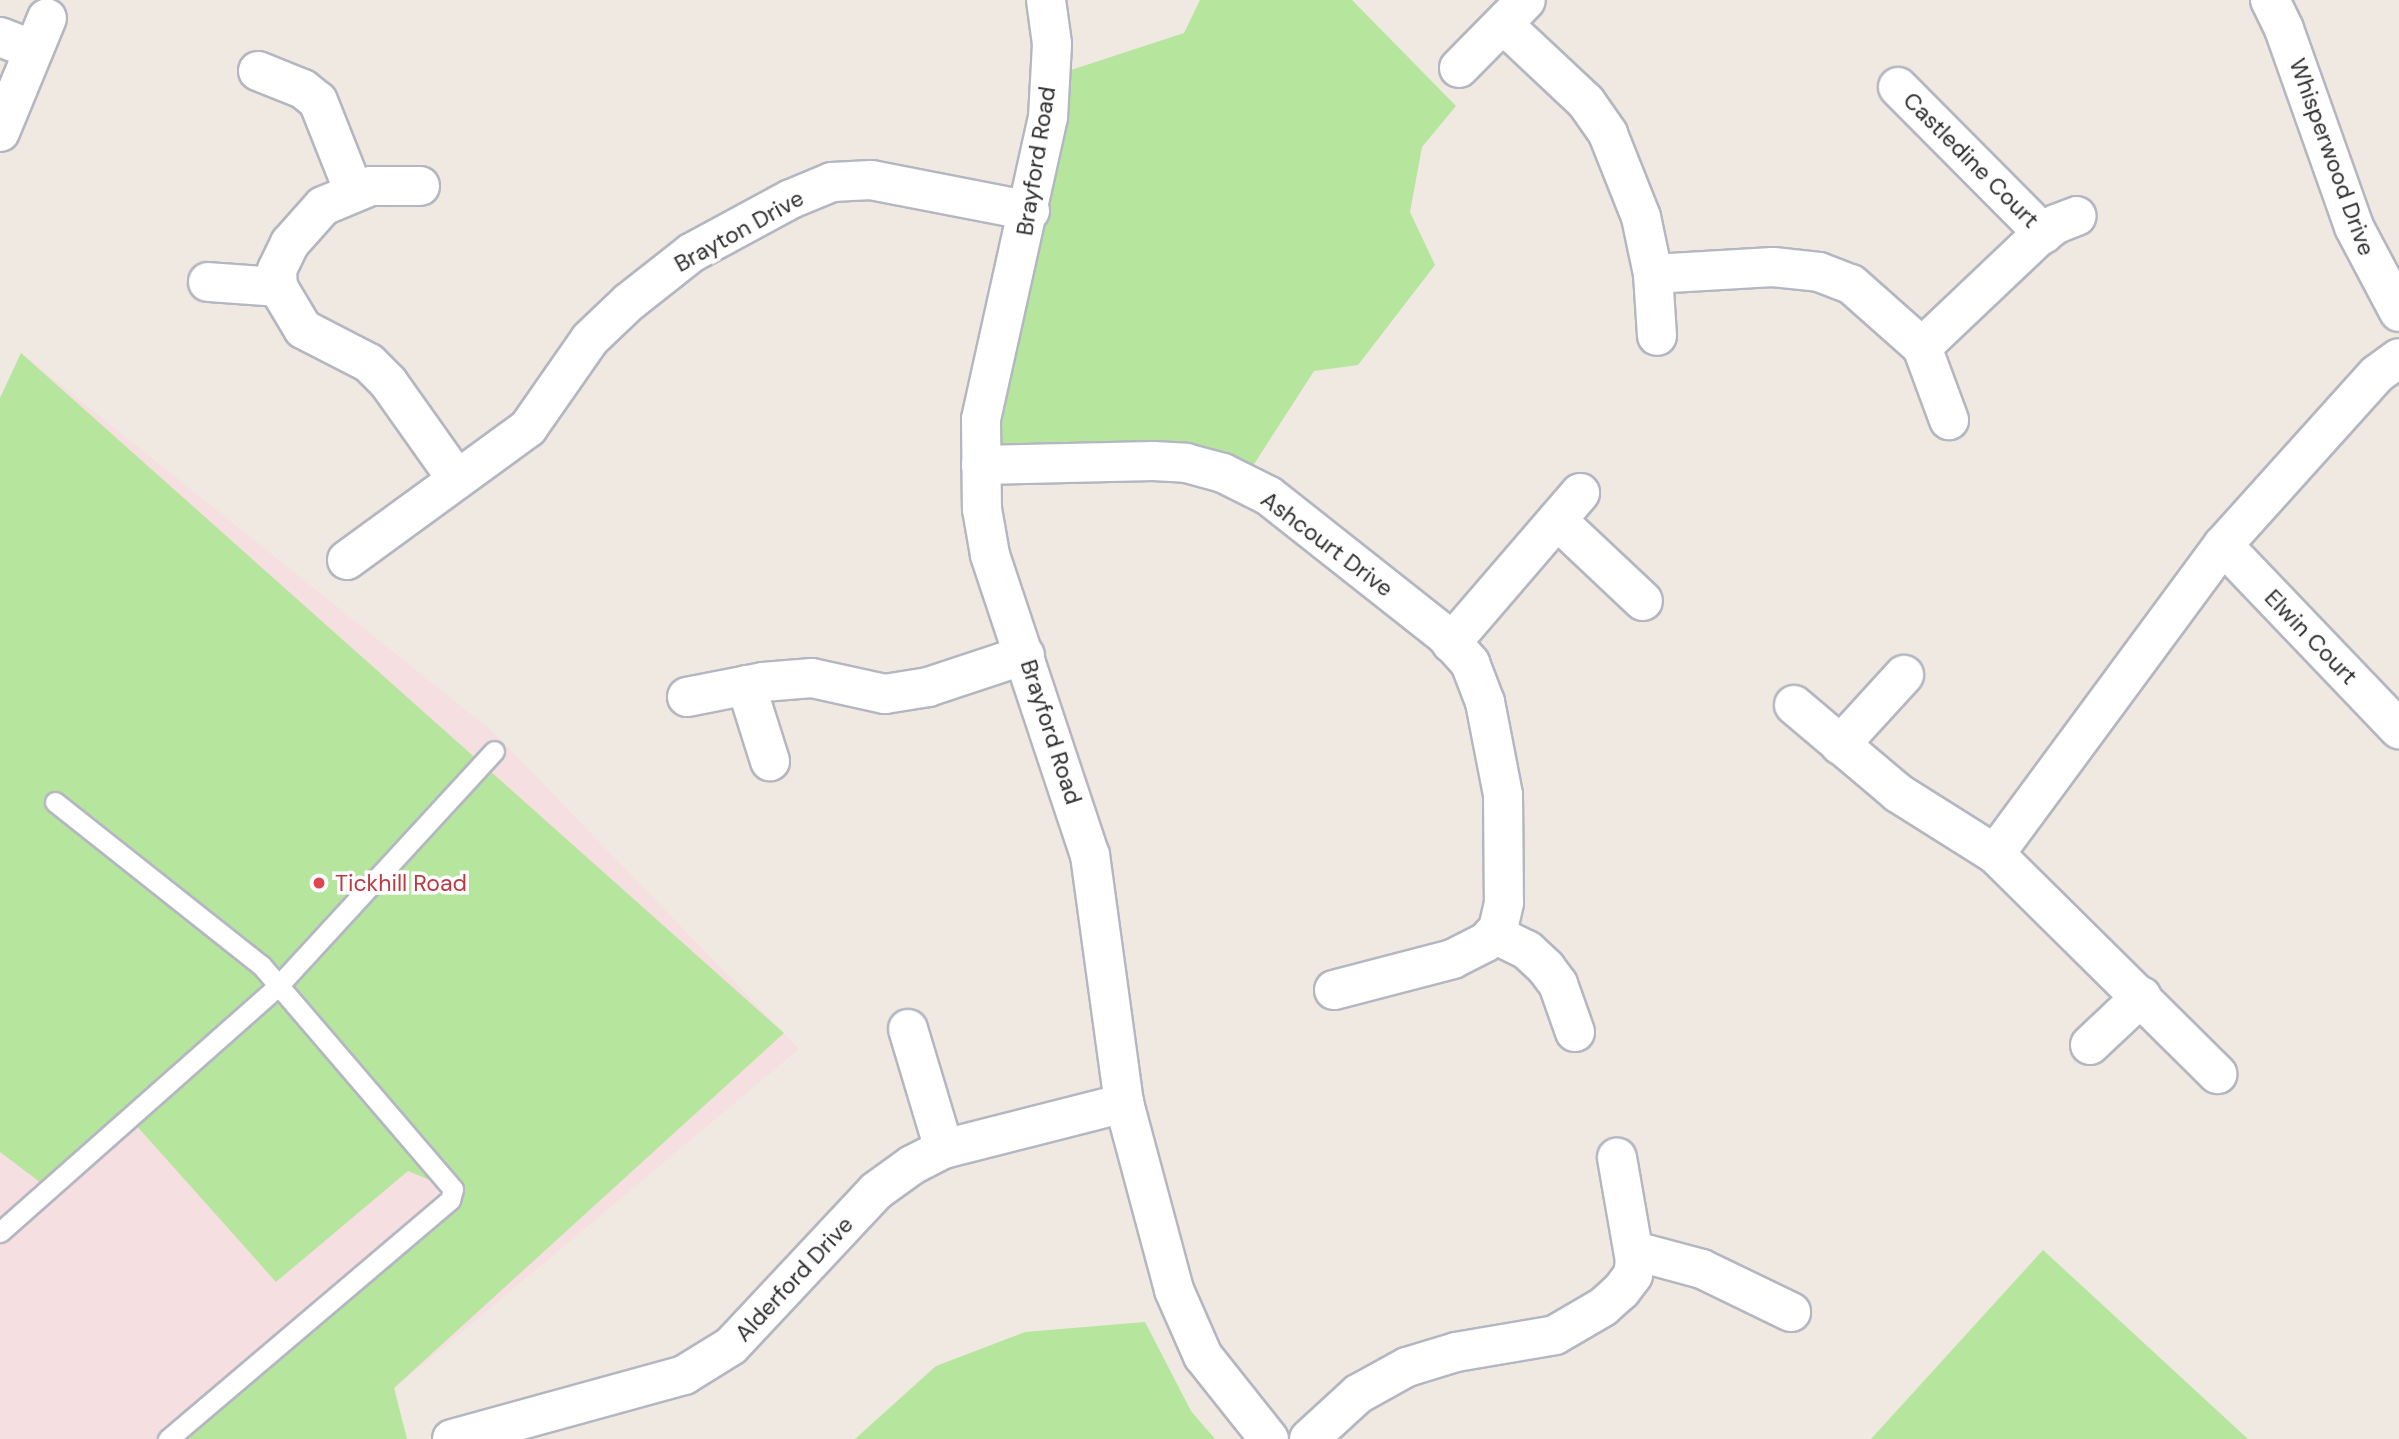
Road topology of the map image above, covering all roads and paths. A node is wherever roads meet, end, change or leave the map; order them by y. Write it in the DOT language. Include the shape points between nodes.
graph roads {
  1 [pos="1046,0"];
  2 [pos="2270,0"];
  3 [pos="1515,13"];
  4 [pos="27,35"];
  5 [pos="1459,68"];
  6 [pos="258,71"];
  7 [pos="1898,87"];
  8 [pos="0,132"];
  9 [pos="420,186"];
  10 [pos="354,192"];
  11 [pos="1030,211"];
  12 [pos="2077,216"];
  13 [pos="2043,234"];
  14 [pos="1653,274"];
  15 [pos="208,282"];
  16 [pos="278,287"];
  17 [pos="2399,312"];
  18 [pos="1657,336"];
  19 [pos="1922,347"];
  20 [pos="2399,358"];
  21 [pos="1949,420"];
  22 [pos="981,465"];
  23 [pos="456,478"];
  24 [pos="2223,545"];
  25 [pos="347,560"];
  26 [pos="1643,601"];
  27 [pos="1451,643"];
  28 [pos="1025,655"];
  29 [pos="1903,675"];
  30 [pos="746,685"];
  31 [pos="687,697"];
  32 [pos="1794,705"];
  33 [pos="2399,729"];
  34 [pos="1840,745"];
  35 [pos="494,751"];
  36 [pos="770,761"];
  37 [pos="55,802"];
  38 [pos="1995,854"];
  39 [pos="1494,933"];
  40 [pos="278,986"];
  41 [pos="1334,990"];
  42 [pos="2142,996"];
  43 [pos="908,1029"];
  44 [pos="1574,1032"];
  45 [pos="2090,1045"];
  46 [pos="2217,1074"];
  47 [pos="1124,1103"];
  48 [pos="944,1149"];
  49 [pos="1617,1158"];
  50 [pos="0,1232"];
  51 [pos="1635,1251"];
  52 [pos="1791,1312"];
  53 [pos="568,1425"];
  54 [pos="168,1439"];
  55 [pos="452,1439"];
  56 [pos="1269,1439"];
  57 [pos="1309,1439"];
  1 -- 11 [label="street, Brayford Road" via="1052,44 1048,117"];
  2 -- 17 [label="street, Whisperwood Drive" via="2354,227"];
  3 -- 5 [label="street"];
  3 -- 14 [label="street" via="1608,134 1641,217"];
  4 -- 8 [label="street"];
  6 -- 10 [label="street" via="303,89 318,102"];
  7 -- 13 [label="street, Castledine Court"];
  9 -- 10 [label="street" via="391,184"];
  10 -- 16 [label="street" via="323,206 304,222 277,270"];
  11 -- 22 [label="street, Brayford Road" via="981,419"];
  11 -- 23 [label="street, Brayton Drive" via="870,180 832,182 791,199 691,253 629,302 590,340 528,428"];
  12 -- 13 [label="street, Castledine Court"];
  13 -- 19 [label="street, Castledine Court"];
  14 -- 18 [label="street"];
  14 -- 19 [label="street" via="1773,267 1819,272 1851,284"];
  15 -- 16 [label="street"];
  16 -- 23 [label="street" via="303,329 369,363 388,382"];
  19 -- 21 [label="street"];
  20 -- 24 [label="street" via="2378,374"];
  22 -- 27 [label="street, Ashcourt Drive" via="1153,461 1186,463 1223,473 1269,496"];
  22 -- 28 [label="street, Brayford Road" via="990,555"];
  23 -- 25 [label="street, Brayton Drive"];
  24 -- 33 [label="street, Elwin Court"];
  24 -- 38 [label="street"];
  26 -- 27 [label="street" via="1569,506"];
  27 -- 39 [label="street, Ashcourt Drive" via="1470,663 1485,702 1503,795 1504,903"];
  28 -- 30 [label="street" via="928,687 885,694 812,678"];
  28 -- 47 [label="street, Brayford Road" via="1090,855"];
  29 -- 34 [label="street"];
  30 -- 31 [label="street"];
  30 -- 36 [label="street"];
  32 -- 34 [label="street"];
  34 -- 38 [label="street" via="1898,793"];
  35 -- 40 [label="lane"];
  37 -- 40 [label="lane" via="261,965"];
  38 -- 42 [label="street"];
  39 -- 41 [label="street" via="1453,959"];
  39 -- 44 [label="street" via="1527,950 1546,968 1558,984"];
  40 -- 50 [label="lane"];
  40 -- 54 [label="lane" via="453,1189 450,1200"];
  42 -- 45 [label="street"];
  42 -- 46 [label="street"];
  43 -- 48 [label="street"];
  47 -- 48 [label="street, Alderford Drive"];
  47 -- 56 [label="street, Brayford Road" via="1174,1290 1203,1356"];
  48 -- 53 [label="street, Alderford Drive" via="876,1191 731,1346 684,1374"];
  49 -- 51 [label="street"];
  51 -- 52 [label="street" via="1702,1269"];
  51 -- 57 [label="street" via="1633,1275 1621,1291 1585,1318 1555,1335 1456,1352 1407,1367 1358,1394"];
  53 -- 55 [label="street, Alderford Drive"];
}
